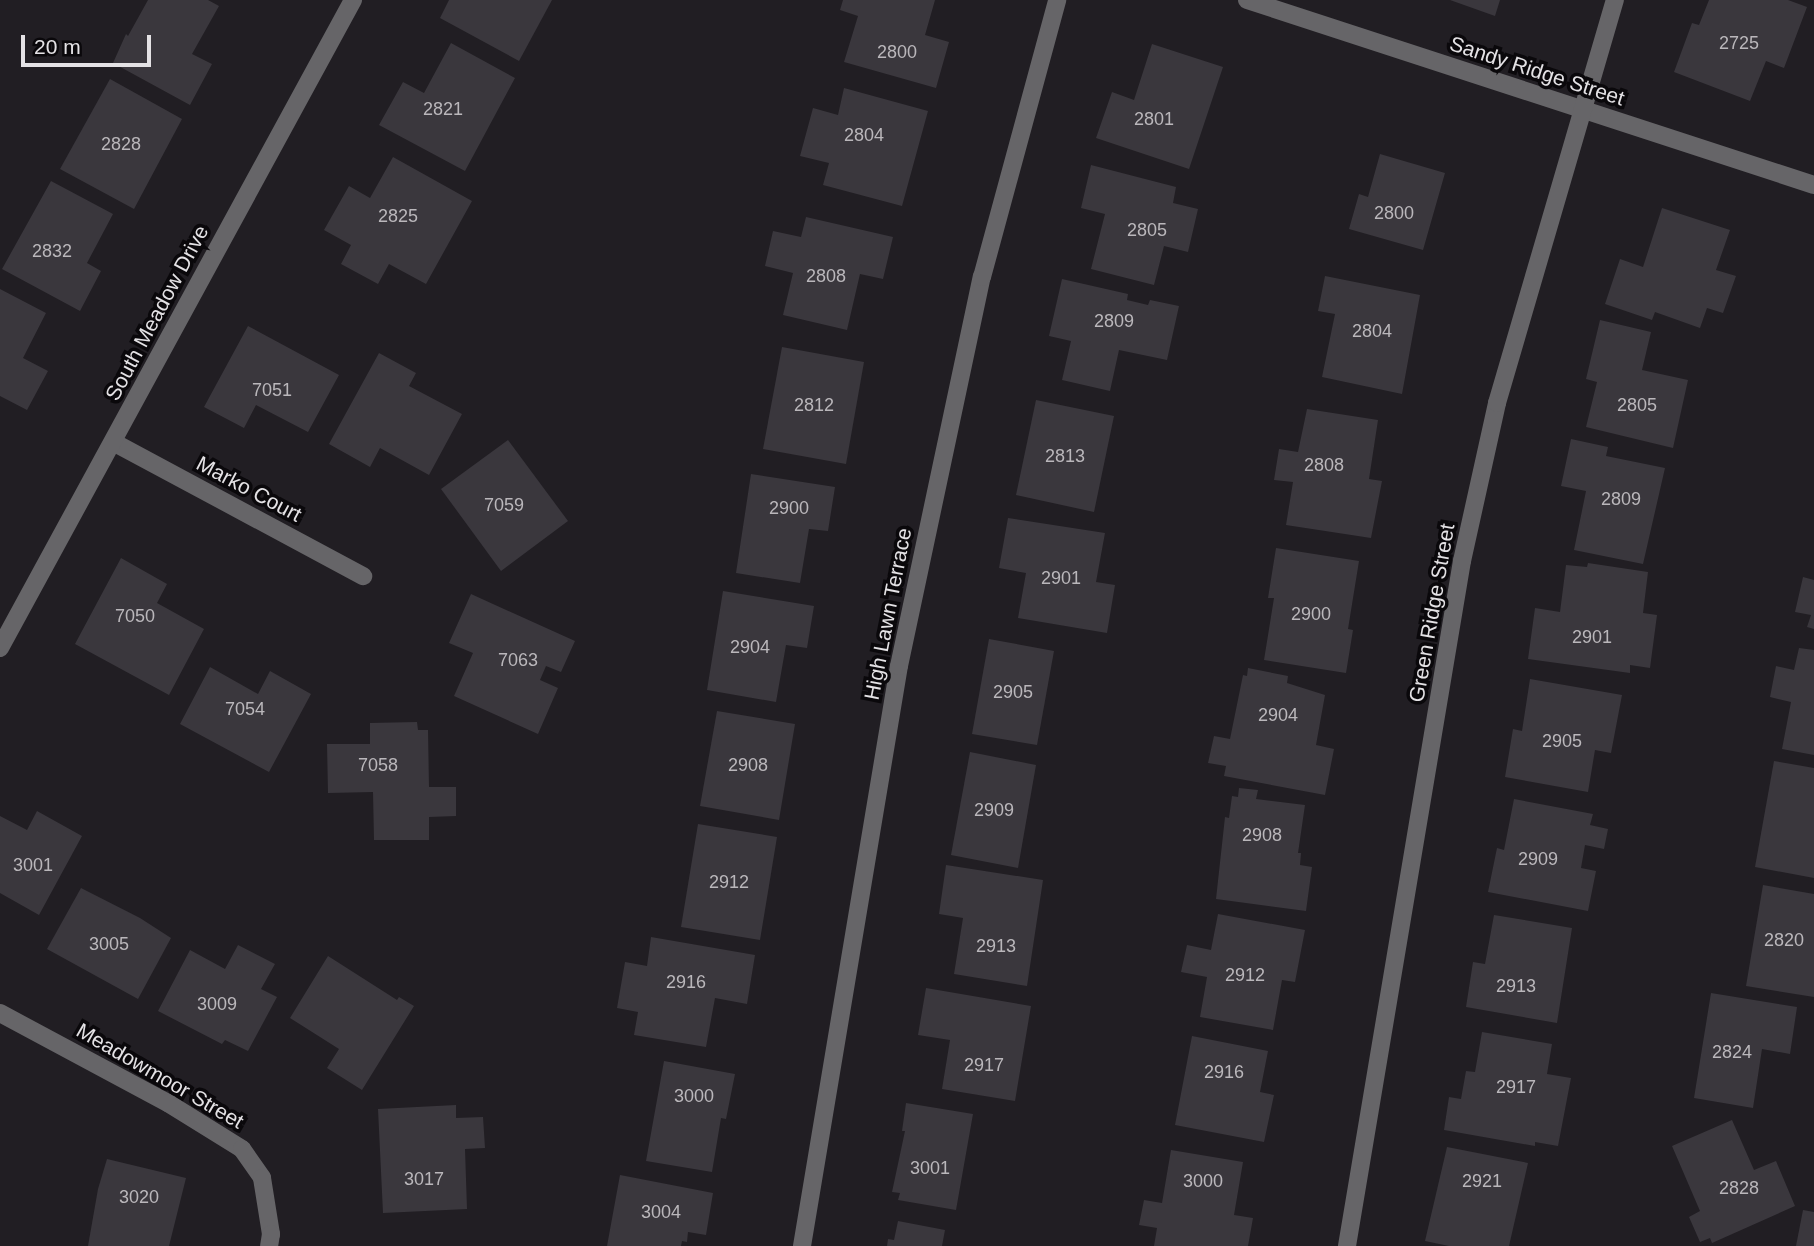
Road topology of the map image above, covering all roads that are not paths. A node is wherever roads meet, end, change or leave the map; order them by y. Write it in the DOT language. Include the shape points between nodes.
graph roads {
  1 [pos="353,0"];
  2 [pos="1056,0"];
  3 [pos="1247,0"];
  4 [pos="1615,0"];
  5 [pos="1583,109"];
  6 [pos="1814,185"];
  7 [pos="113,442"];
  8 [pos="363,576"];
  9 [pos="0,648"];
  10 [pos="0,1013"];
  11 [pos="268,1246"];
  12 [pos="802,1246"];
  13 [pos="1347,1246"];
  1 -- 7 [label="street, South Meadow Drive"];
  2 -- 12 [label="street, High Lawn Terrace" via="982,277 899,666"];
  3 -- 5 [label="street, Sandy Ridge Street"];
  4 -- 5 [label="street, Green Ridge Street"];
  5 -- 6 [label="street, Sandy Ridge Street"];
  5 -- 13 [label="street, Green Ridge Street" via="1497,403 1462,561"];
  7 -- 8 [label="street, Marko Court"];
  7 -- 9 [label="street, South Meadow Drive"];
  10 -- 11 [label="street, Meadowmoor Street" via="168,1103 242,1149 262,1178 271,1234"];
}
